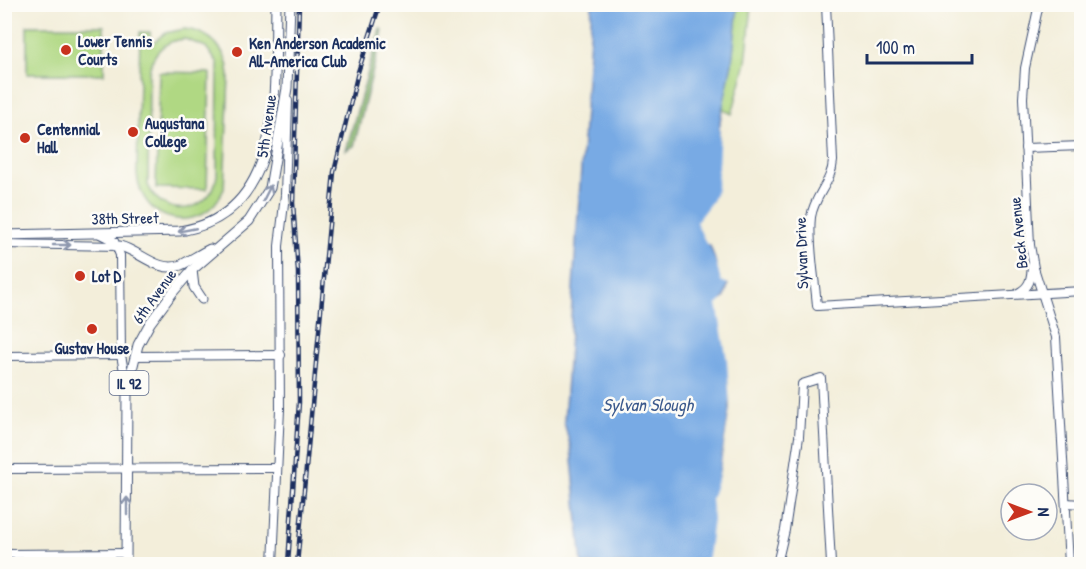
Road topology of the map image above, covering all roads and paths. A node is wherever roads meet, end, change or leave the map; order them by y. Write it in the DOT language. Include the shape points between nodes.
graph roads {
  1 [pos="276,4"];
  2 [pos="290,4"];
  3 [pos="826,4"];
  4 [pos="1039,4"];
  5 [pos="287,88"];
  6 [pos="1082,146"];
  7 [pos="1025,148"];
  8 [pos="237,203"];
  9 [pos="97,233"];
  10 [pos="4,236"];
  11 [pos="231,238"];
  12 [pos="4,244"];
  13 [pos="119,246"];
  14 [pos="1032,256"];
  15 [pos="192,270"];
  16 [pos="1082,291"];
  17 [pos="1043,293"];
  18 [pos="1017,294"];
  19 [pos="202,299"];
  20 [pos="121,354"];
  21 [pos="280,355"];
  22 [pos="4,356"];
  23 [pos="135,356"];
  24 [pos="127,390"];
  25 [pos="277,468"];
  26 [pos="4,469"];
  27 [pos="126,469"];
  28 [pos="1066,503"];
  29 [pos="1082,504"];
  30 [pos="4,554"];
  31 [pos="126,554"];
  32 [pos="126,564"];
  33 [pos="273,564"];
  34 [pos="777,564"];
  35 [pos="831,564"];
  36 [pos="1069,564"];
  1 -- 8 [label="main road, 5th Avenue" via="267,148 253,184"];
  2 -- 5 [label="main road, 5th Avenue / IL 92"];
  3 -- 18 [label="street, Sylvan Drive" via="833,161 832,174 815,202 811,219 817,306"];
  4 -- 7 [label="street, Beck Avenue" via="1025,75"];
  11 -- 5 [label="main road, 5th Avenue / IL 92, one-way" via="249,221 270,188"];
  5 -- 21 [label="street" via="279,246"];
  6 -- 7 [label="street"];
  7 -- 14 [label="street, Beck Avenue"];
  8 -- 9 [label="main road, 38th Street, one-way" via="216,220 193,229"];
  9 -- 10 [label="main road, 38th Street"];
  9 -- 13 [label="street"];
  11 -- 13 [label="main road" via="174,267 160,266"];
  11 -- 15 [label="main road, 6th Avenue / IL 92"];
  12 -- 13 [label="street, 38th Street, one-way"];
  13 -- 20 [label="street, 6th Avenue"];
  14 -- 17 [label="street, Beck Avenue"];
  14 -- 18 [label="street" via="1030,281"];
  15 -- 19 [label="main road" via="194,288"];
  15 -- 23 [label="main road, 6th Avenue / IL 92" via="150,323"];
  16 -- 17 [label="street, Sylvan Drive"];
  17 -- 18 [label="street, Sylvan Drive"];
  17 -- 28 [label="street, Beck Avenue" via="1056,343"];
  20 -- 22 [label="street"];
  20 -- 24 [label="street, 6th Avenue"];
  21 -- 23 [label="street"];
  21 -- 25 [label="street"];
  23 -- 24 [label="main road, 6th Avenue / IL 92"];
  24 -- 27 [label="main road, 6th Avenue / IL 92"];
  25 -- 27 [label="street"];
  25 -- 33 [label="street"];
  26 -- 27 [label="street"];
  31 -- 27 [label="main road, 6th Avenue / IL 92, one-way"];
  28 -- 29 [label="street"];
  28 -- 36 [label="street, Beck Avenue"];
  30 -- 31 [label="street"];
  31 -- 32 [label="main road, 6th Avenue / IL 92"];
  34 -- 35 [label="street" via="797,447 802,384 821,378"];
}
